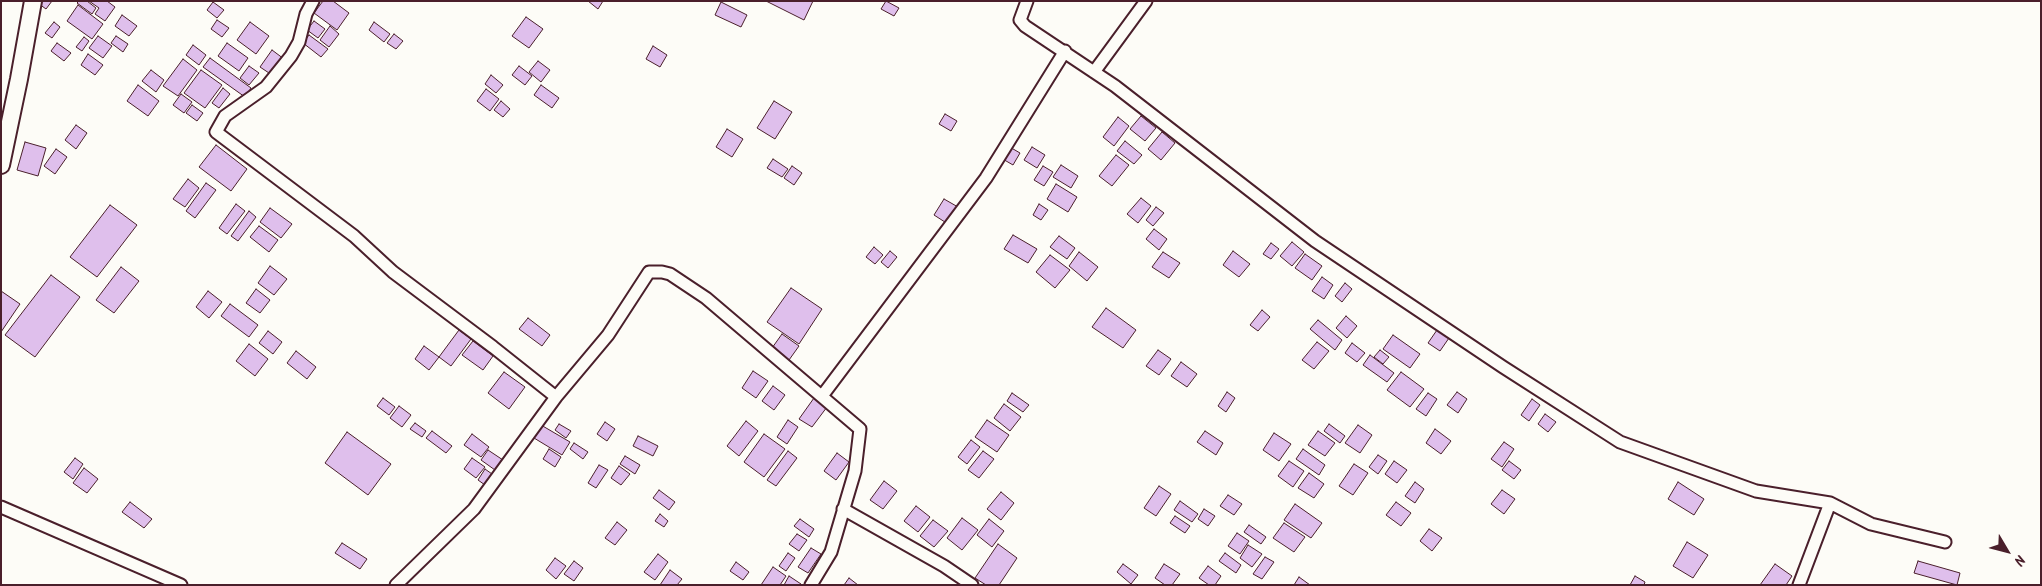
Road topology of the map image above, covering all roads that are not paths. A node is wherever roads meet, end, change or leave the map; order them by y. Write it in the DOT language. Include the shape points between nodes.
graph roads {
  1 [pos="33,1"];
  2 [pos="313,1"];
  3 [pos="1028,1"];
  4 [pos="1146,1"];
  5 [pos="1065,51"];
  6 [pos="1094,72"];
  7 [pos="1,165"];
  8 [pos="822,396"];
  9 [pos="556,397"];
  10 [pos="1830,503"];
  11 [pos="1,507"];
  12 [pos="843,509"];
  13 [pos="1945,542"];
  14 [pos="181,585"];
  15 [pos="396,585"];
  16 [pos="811,585"];
  17 [pos="972,585"];
  18 [pos="1799,585"];
  1 -- 7 [label="main road"];
  2 -- 9 [label="street" via="291,56 266,87 225,116 216,132 354,236 393,272"];
  3 -- 5 [label="street" via="1020,20"];
  4 -- 6 [label="street"];
  5 -- 6 [label="street"];
  5 -- 8 [label="street" via="986,178"];
  6 -- 10 [label="street" via="1316,241 1620,442 1756,492"];
  8 -- 9 [label="street" via="706,298 670,274 649,272 608,335"];
  8 -- 12 [label="street" via="860,429 855,471"];
  9 -- 15 [label="street" via="474,509"];
  10 -- 13 [label="street" via="1871,524"];
  10 -- 18 [label="street"];
  11 -- 14 [label="street"];
  12 -- 16 [label="street" via="831,552"];
  12 -- 17 [label="street"];
}
